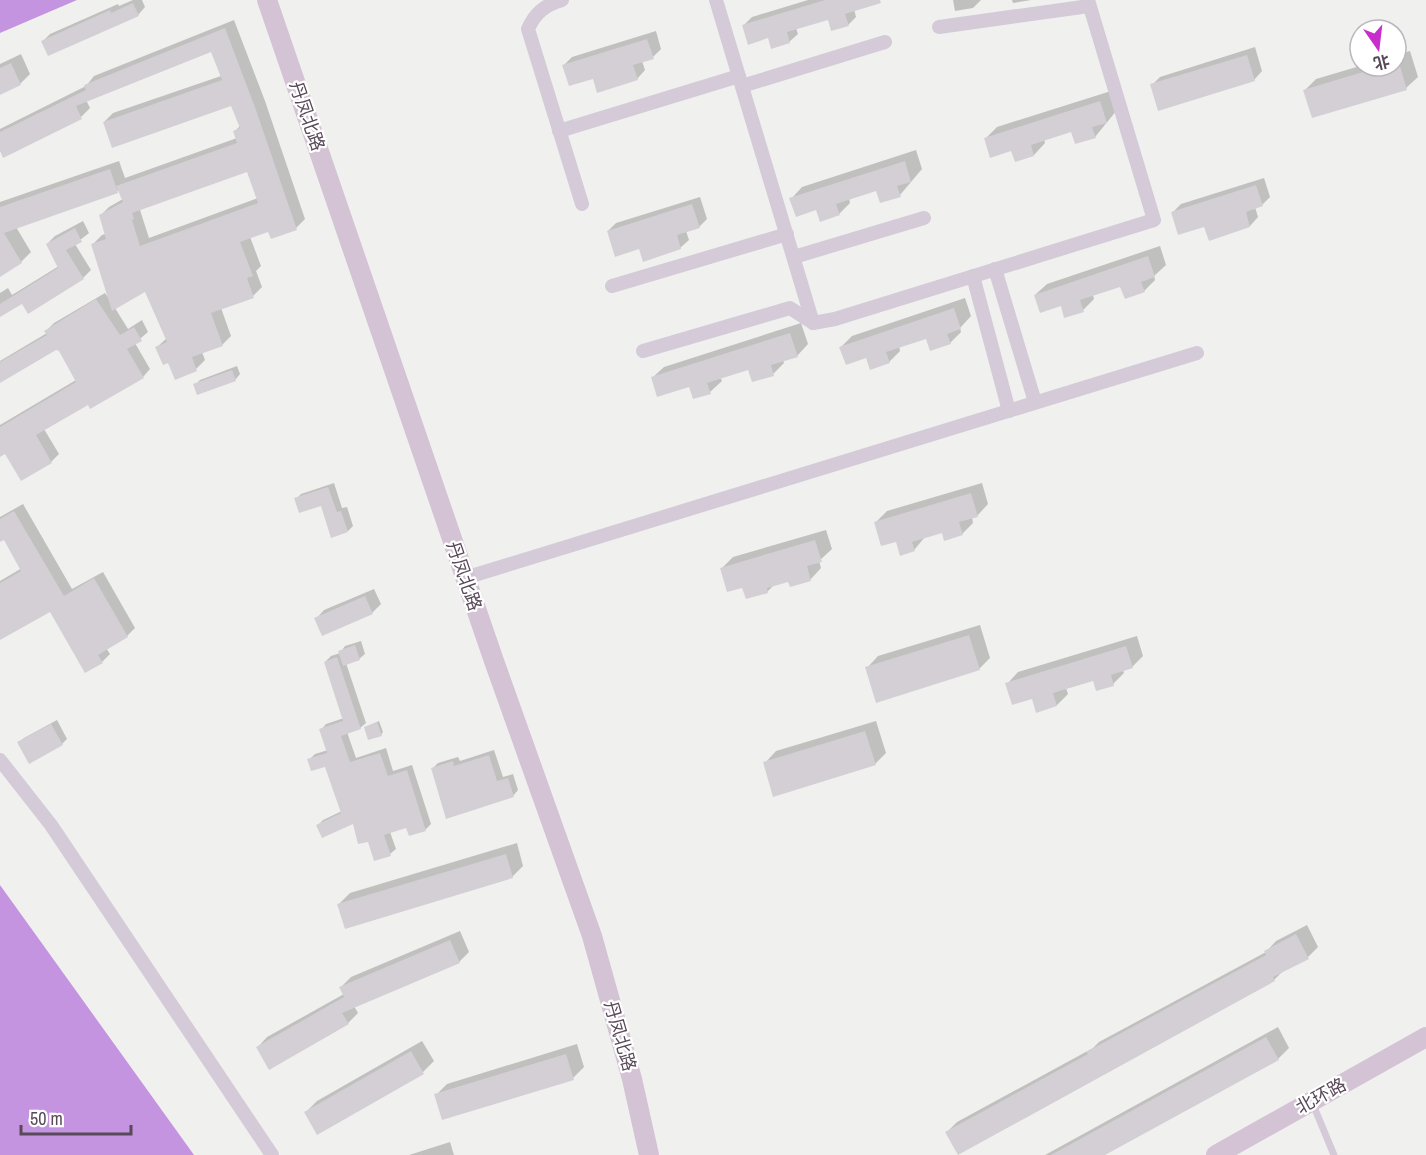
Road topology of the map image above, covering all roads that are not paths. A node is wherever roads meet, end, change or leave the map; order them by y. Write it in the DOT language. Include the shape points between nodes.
graph roads {
  1 [pos="267,0"];
  2 [pos="562,0"];
  3 [pos="716,0"];
  4 [pos="1088,3"];
  5 [pos="939,27"];
  6 [pos="885,42"];
  7 [pos="740,81"];
  8 [pos="559,131"];
  9 [pos="582,204"];
  10 [pos="924,218"];
  11 [pos="787,234"];
  12 [pos="794,257"];
  13 [pos="995,269"];
  14 [pos="973,276"];
  15 [pos="612,286"];
  16 [pos="813,323"];
  17 [pos="643,351"];
  18 [pos="1197,352"];
  19 [pos="1035,402"];
  20 [pos="1009,411"];
  21 [pos="465,578"];
  22 [pos="0,760"];
  23 [pos="1426,1037"];
  24 [pos="1311,1101"];
  25 [pos="272,1155"];
  26 [pos="649,1155"];
  27 [pos="1216,1155"];
  28 [pos="1334,1155"];
  1 -- 21 [label="main road, 丹凤北路"];
  2 -- 8 [label="street" via="541,9 528,29"];
  3 -- 7 [label="street"];
  4 -- 5 [label="street"];
  4 -- 13 [label="street" via="1154,220"];
  6 -- 7 [label="street"];
  7 -- 8 [label="street"];
  7 -- 11 [label="street"];
  8 -- 9 [label="street"];
  10 -- 12 [label="street"];
  11 -- 12 [label="street"];
  11 -- 15 [label="street"];
  12 -- 16 [label="street"];
  13 -- 14 [label="street"];
  13 -- 19 [label="street"];
  14 -- 16 [label="street"];
  14 -- 20 [label="street"];
  16 -- 17 [label="street" via="790,308"];
  18 -- 19 [label="street"];
  19 -- 20 [label="street"];
  20 -- 21 [label="street"];
  21 -- 26 [label="main road, 丹凤北路" via="592,936"];
  22 -- 25 [label="street" via="51,825"];
  23 -- 24 [label="main road, 北环路"];
  24 -- 27 [label="main road, 北环路"];
  24 -- 28 [label="lane"];
}
